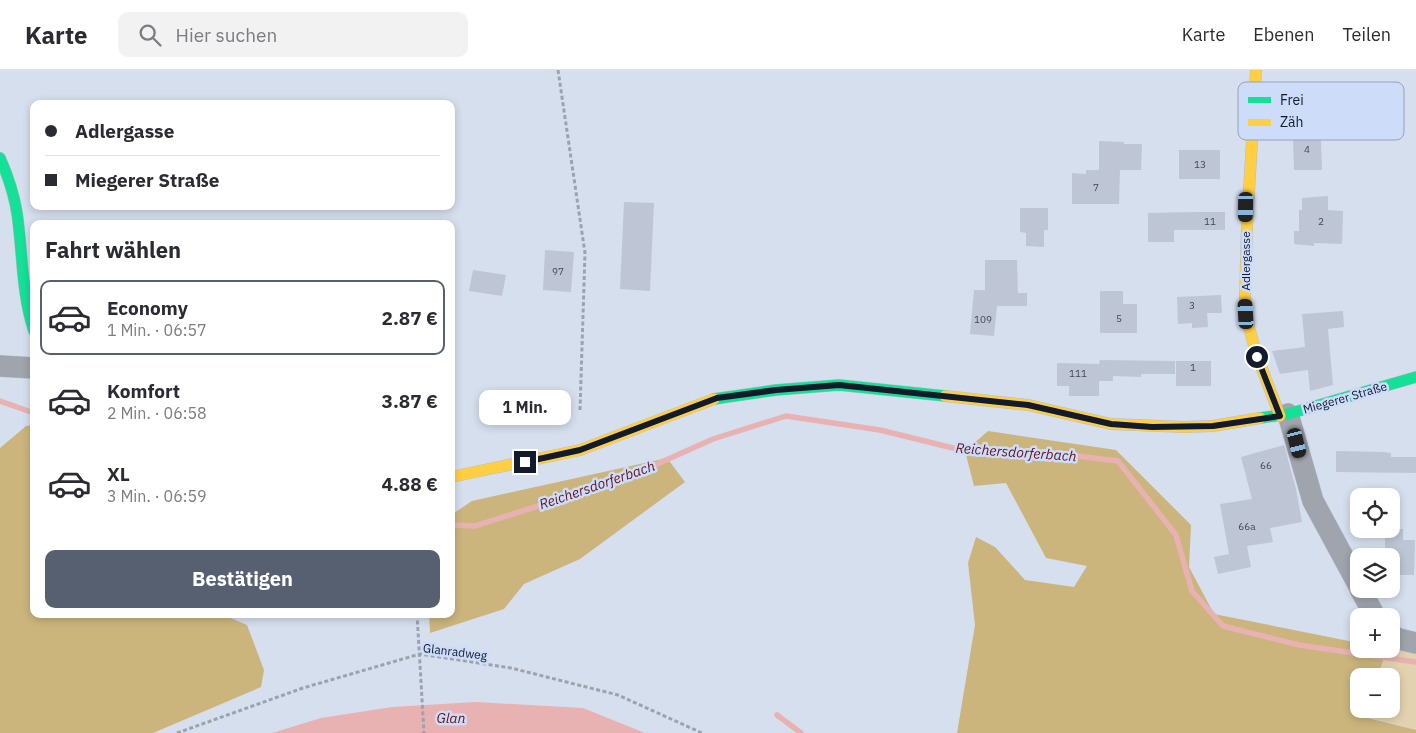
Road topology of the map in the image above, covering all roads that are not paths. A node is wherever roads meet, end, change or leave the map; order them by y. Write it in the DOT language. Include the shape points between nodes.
graph roads {
  1 [pos="1253,140"];
  2 [pos="0,158"];
  3 [pos="30,318"];
  4 [pos="0,366"];
  5 [pos="30,368"];
  6 [pos="1416,377"];
  7 [pos="1284,415"];
  8 [pos="455,476"];
  9 [pos="1350,571"];
  10 [pos="1400,639"];
  11 [pos="1416,643"];
  1 -- 7 [label="main road, Adlergasse" via="1246,207 1246,314 1257,357"];
  2 -- 3 [label="main road" via="13,195"];
  4 -- 5 [label="street"];
  6 -- 7 [label="main road, Miegerer Straße"];
  7 -- 8 [label="main road, Miegerer Straße" via="1213,426 1152,427 1111,424 1028,405 839,385 717,398 580,450"];
  7 -- 9 [label="street" via="1312,501"];
  10 -- 11 [label="street"];
}
